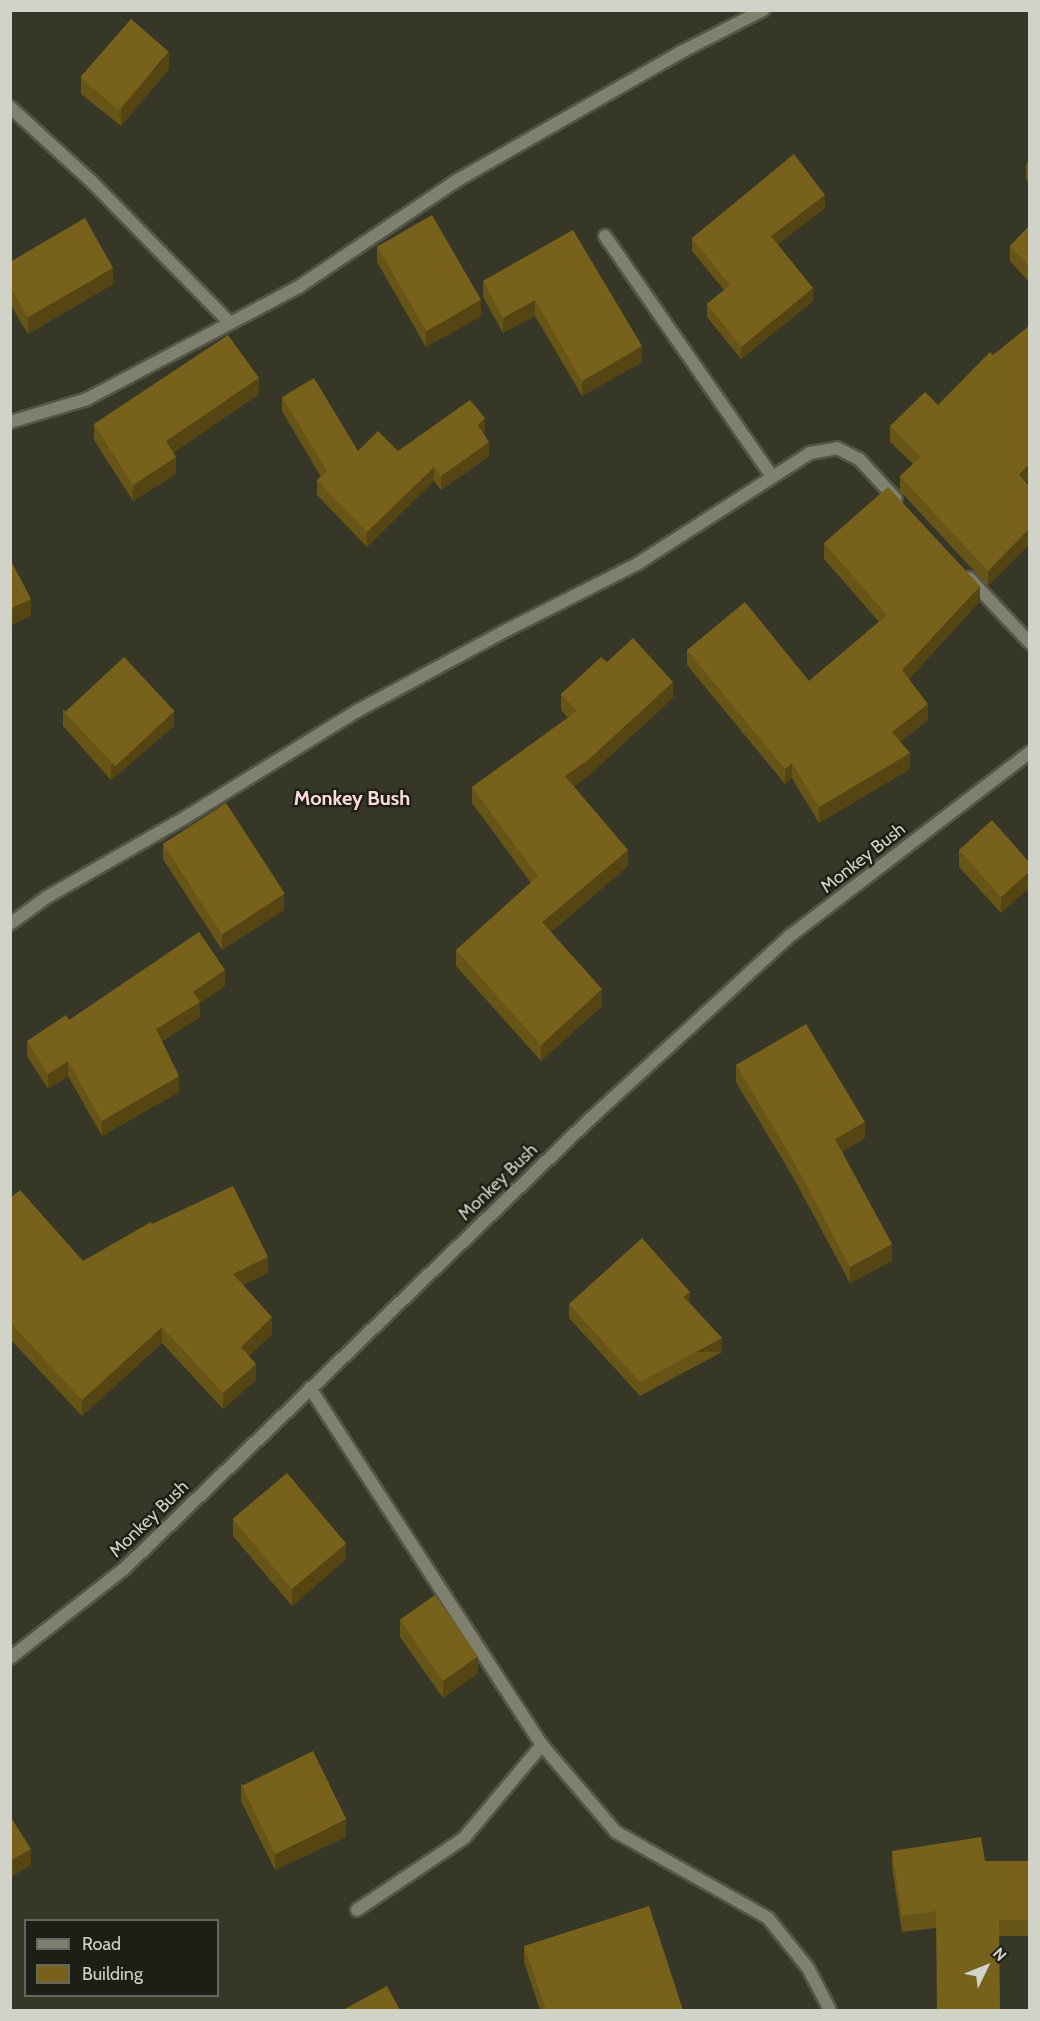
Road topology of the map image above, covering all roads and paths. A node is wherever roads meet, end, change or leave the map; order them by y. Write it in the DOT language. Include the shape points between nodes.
graph roads {
  1 [pos="763,10"];
  2 [pos="10,107"];
  3 [pos="605,236"];
  4 [pos="229,322"];
  5 [pos="10,422"];
  6 [pos="772,476"];
  7 [pos="908,512"];
  8 [pos="956,564"];
  9 [pos="1029,643"];
  10 [pos="1029,752"];
  11 [pos="10,924"];
  12 [pos="310,1388"];
  13 [pos="10,1658"];
  14 [pos="542,1745"];
  15 [pos="357,1910"];
  16 [pos="830,2010"];
  1 -- 4 [label="street" via="683,51 456,181 300,286"];
  2 -- 4 [label="street" via="91,181"];
  3 -- 6 [label="street"];
  4 -- 5 [label="street" via="87,399"];
  6 -- 7 [label="street" via="810,453 837,448 859,459"];
  6 -- 11 [label="street" via="637,564 357,711 47,897"];
  8 -- 9 [label="street"];
  10 -- 12 [label="street, Monkey Bush" via="792,935 590,1119"];
  12 -- 13 [label="street, Monkey Bush" via="124,1569"];
  12 -- 14 [label="street"];
  14 -- 15 [label="street" via="464,1838"];
  14 -- 16 [label="street" via="616,1832 768,1918 808,1968"];
}
